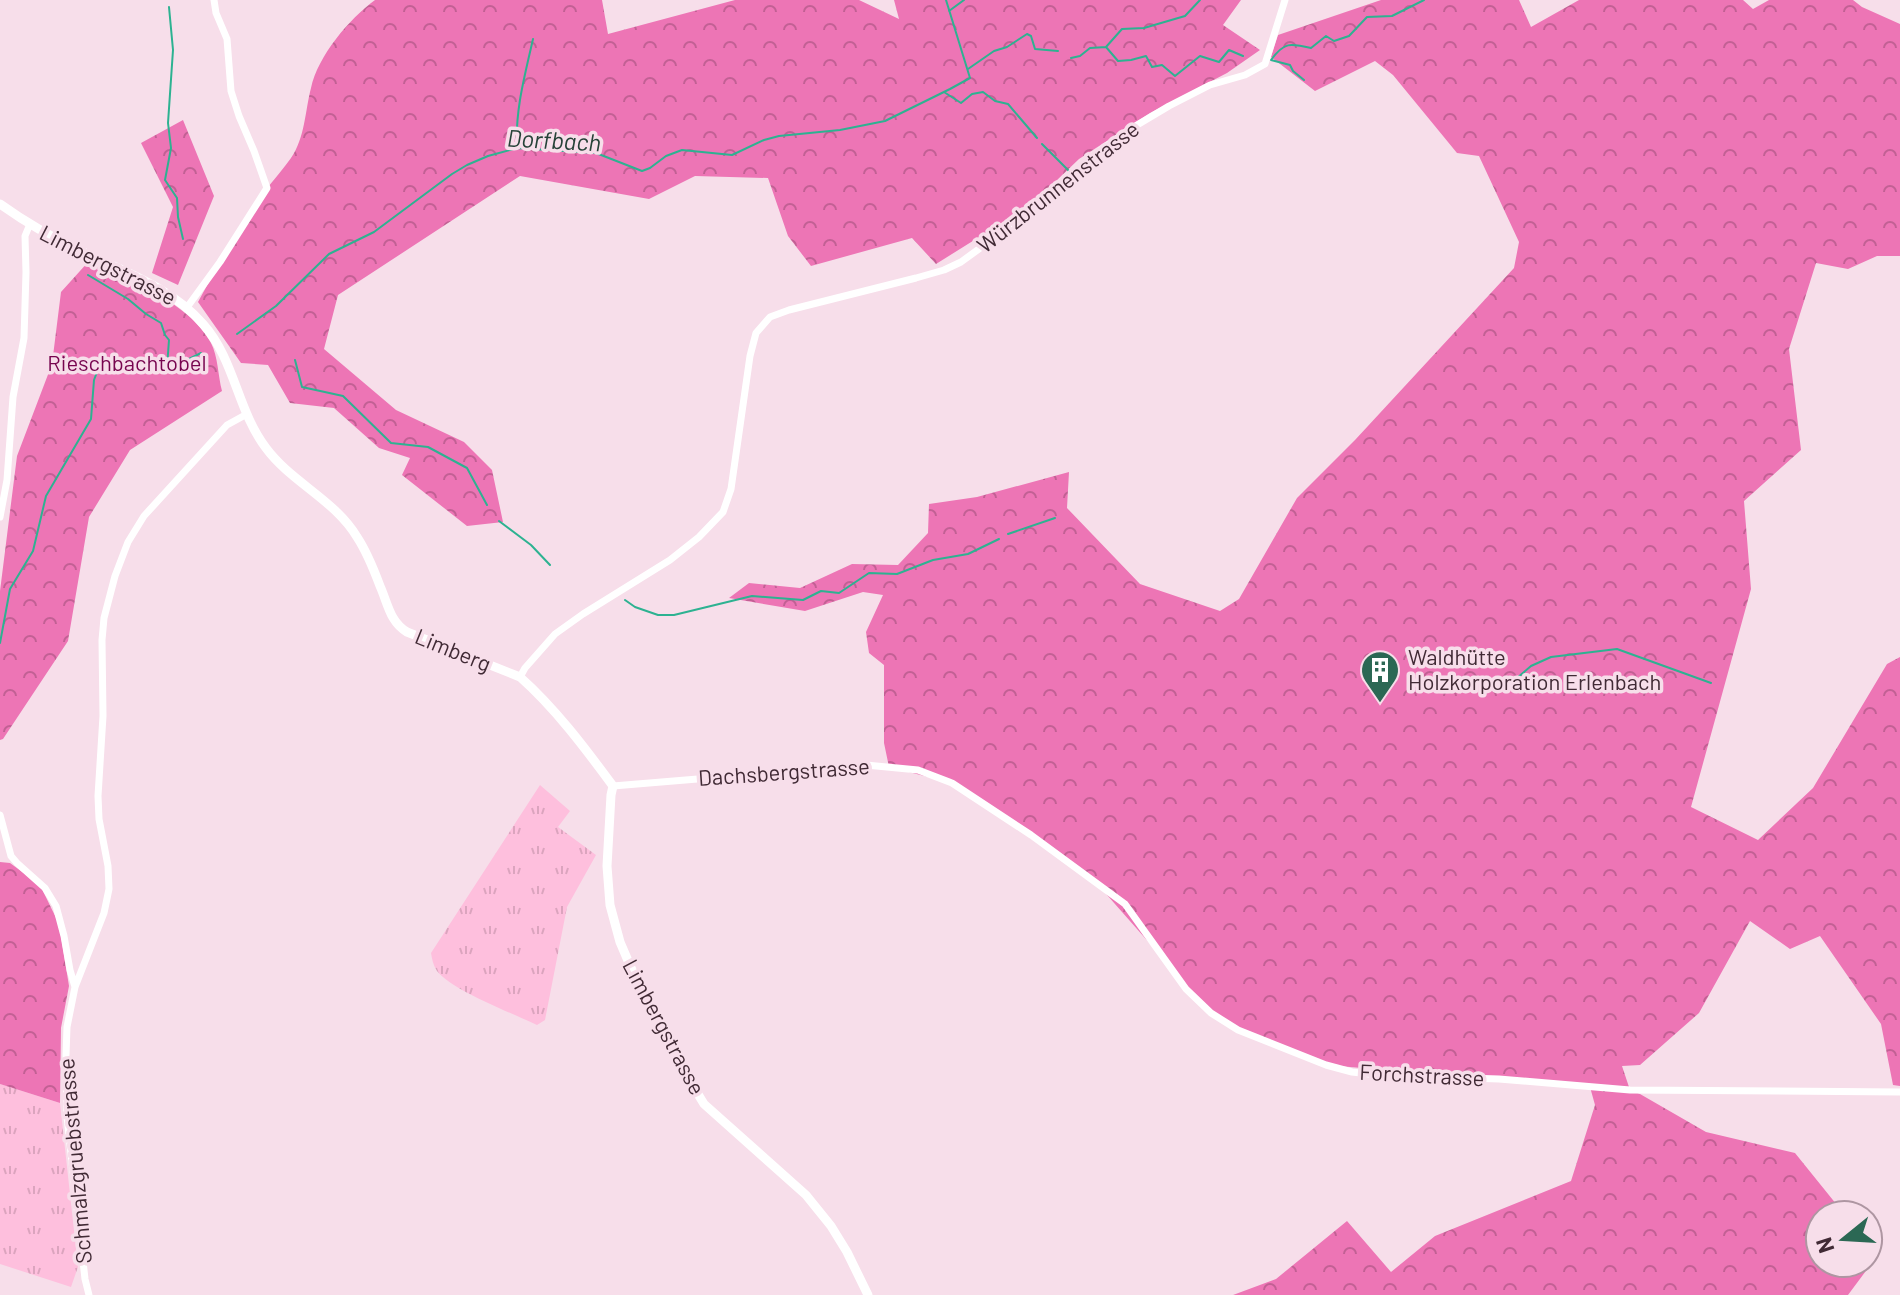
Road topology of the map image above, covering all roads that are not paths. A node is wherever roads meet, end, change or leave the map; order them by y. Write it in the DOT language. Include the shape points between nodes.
graph roads {
  1 [pos="214,0"];
  2 [pos="1285,0"];
  3 [pos="0,204"];
  4 [pos="30,224"];
  5 [pos="188,306"];
  6 [pos="233,375"];
  7 [pos="247,414"];
  8 [pos="0,517"];
  9 [pos="520,677"];
  10 [pos="952,783"];
  11 [pos="613,786"];
  12 [pos="0,815"];
  13 [pos="75,987"];
  14 [pos="1900,1092"];
  15 [pos="89,1295"];
  16 [pos="868,1295"];
  1 -- 5 [label="street" via="227,39 231,91 267,188"];
  2 -- 9 [label="street, Würzbrunnenstrasse" via="1265,64 1210,85 1127,131 1049,198 961,262 770,317 756,333 750,356 723,512 670,560 555,634"];
  3 -- 4 [label="street, Limbergstrasse"];
  4 -- 5 [label="street, Limbergstrasse"];
  4 -- 8 [label="street" via="25,236 24,338"];
  5 -- 6 [label="street, Limbergstrasse" via="217,339"];
  6 -- 7 [label="street, Limberg"];
  7 -- 9 [label="street, Limberg" via="267,450 358,537 389,612 401,628"];
  7 -- 13 [label="street, Schmalzgruebstrasse" via="227,425 144,516 115,576 102,640 98,796 109,889"];
  9 -- 11 [label="street, Limberg"];
  10 -- 11 [label="street, Dachsbergstrasse" via="918,770 866,765"];
  10 -- 14 [label="street, Forchstrasse" via="1125,904 1186,989 1211,1013 1238,1030 1326,1065 1378,1075 1630,1090"];
  11 -- 16 [label="street, Limbergstrasse" via="610,905 632,970 704,1104 806,1195 839,1239"];
  12 -- 13 [label="street" via="11,856 56,906"];
  13 -- 15 [label="street, Schmalzgruebstrasse" via="67,1027 67,1117"];
}
